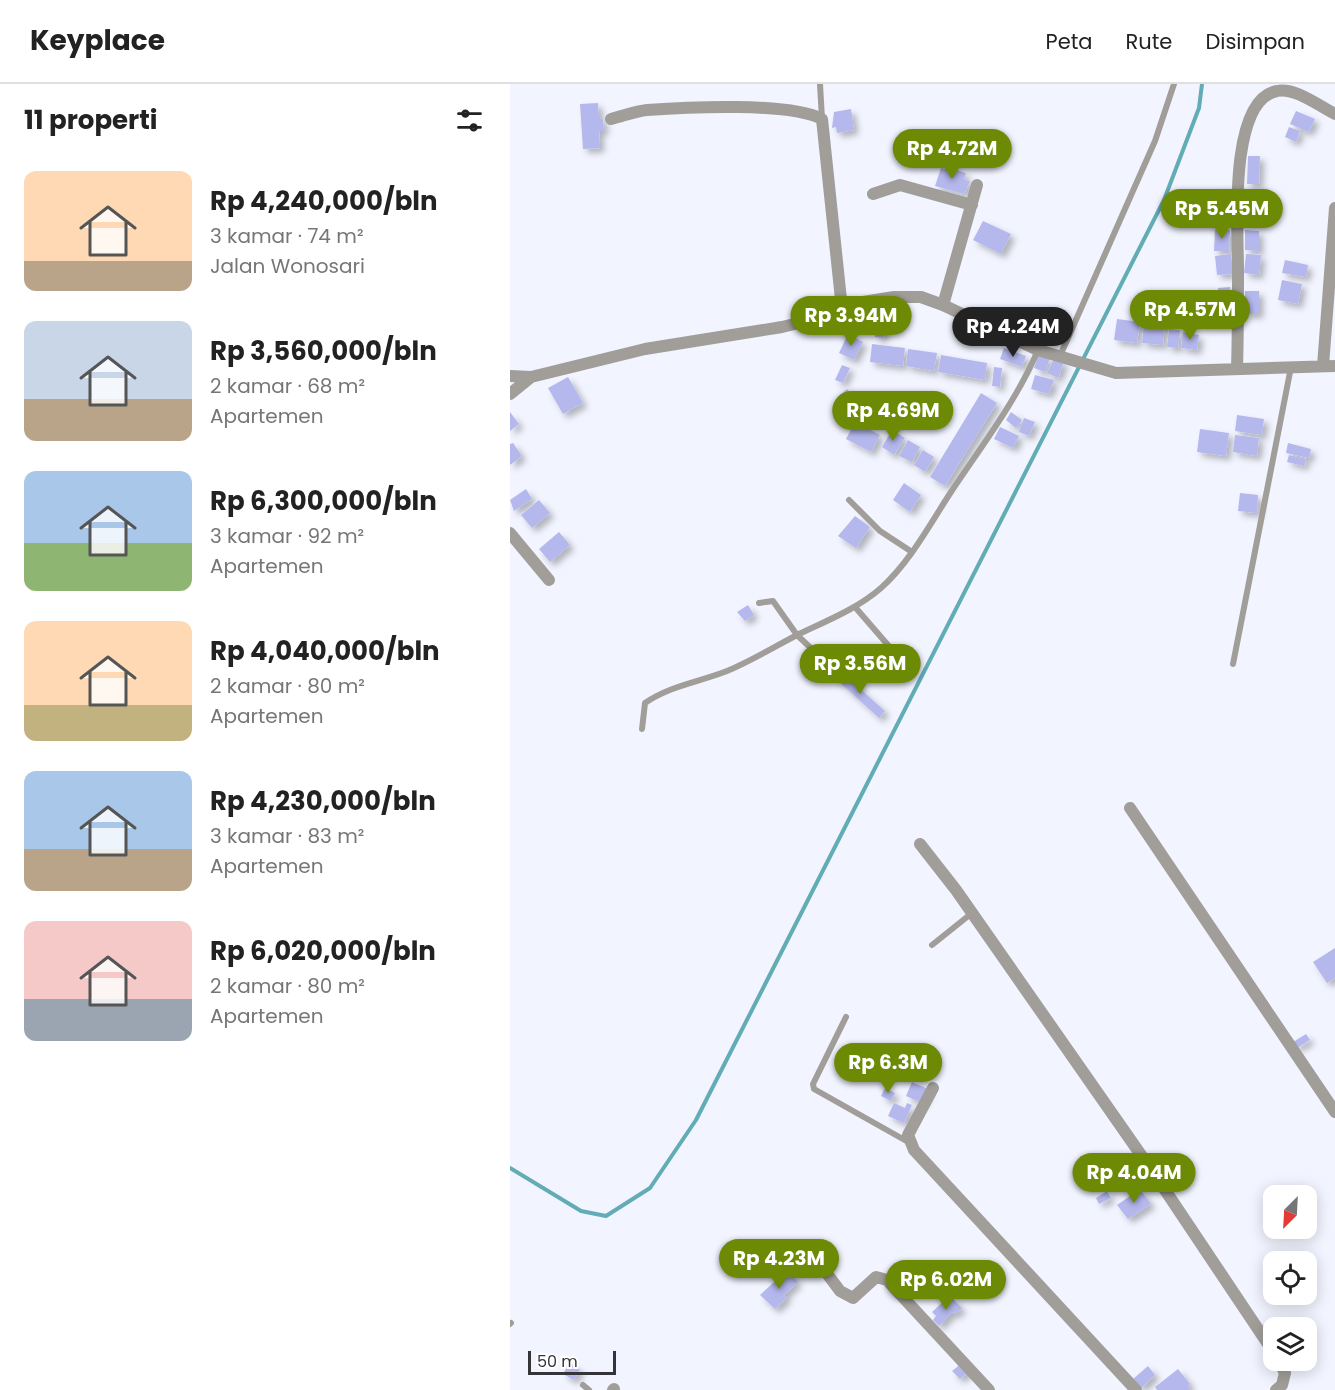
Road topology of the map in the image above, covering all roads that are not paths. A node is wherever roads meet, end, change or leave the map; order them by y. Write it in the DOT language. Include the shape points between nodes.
graph roads {
  1 [pos="820,84"];
  2 [pos="1174,84"];
  3 [pos="1335,114"];
  4 [pos="611,119"];
  5 [pos="822,119"];
  6 [pos="977,185"];
  7 [pos="873,194"];
  8 [pos="972,205"];
  9 [pos="1335,208"];
  10 [pos="944,305"];
  11 [pos="842,309"];
  12 [pos="1038,350"];
  13 [pos="1062,357"];
  14 [pos="1329,366"];
  15 [pos="1291,367"];
  16 [pos="1237,369"];
  17 [pos="510,376"];
  18 [pos="531,377"];
  19 [pos="510,394"];
  20 [pos="849,500"];
  21 [pos="510,533"];
  22 [pos="912,552"];
  23 [pos="549,580"];
  24 [pos="759,603"];
  25 [pos="855,607"];
  26 [pos="797,635"];
  27 [pos="894,652"];
  28 [pos="1233,664"];
  29 [pos="831,668"];
  30 [pos="642,729"];
  31 [pos="1130,808"];
  32 [pos="920,844"];
  33 [pos="972,912"];
  34 [pos="932,945"];
  35 [pos="846,1017"];
  36 [pos="933,1088"];
  37 [pos="1335,1112"];
  38 [pos="910,1143"];
  39 [pos="801,1272"];
  40 [pos="1263,1337"];
  41 [pos="1284,1371"];
  42 [pos="583,1385"];
  43 [pos="589,1390"];
  44 [pos="989,1390"];
  45 [pos="1136,1390"];
  46 [pos="1276,1390"];
  1 -- 5 [label="lane"];
  2 -- 13 [label="lane" via="1155,141"];
  3 -- 16 [label="street" via="1280,90 1261,99 1246,131 1239,159 1237,203"];
  4 -- 5 [label="street" via="646,110 743,108 790,110"];
  5 -- 11 [label="street"];
  6 -- 8 [label="street"];
  7 -- 8 [label="street" via="900,185"];
  8 -- 10 [label="street"];
  9 -- 14 [label="street"];
  10 -- 11 [label="street" via="921,297 894,297"];
  10 -- 12 [label="street"];
  11 -- 18 [label="street" via="782,327 645,349"];
  12 -- 13 [label="street"];
  12 -- 22 [label="lane" via="1028,374"];
  13 -- 16 [label="street" via="1095,369 1139,374"];
  14 -- 15 [label="street"];
  15 -- 16 [label="street"];
  15 -- 28 [label="lane"];
  17 -- 18 [label="street"];
  18 -- 19 [label="street"];
  20 -- 22 [label="lane" via="880,531"];
  21 -- 23 [label="street"];
  22 -- 25 [label="lane" via="882,587"];
  24 -- 26 [label="lane" via="773,601"];
  25 -- 26 [label="lane"];
  25 -- 27 [label="lane"];
  26 -- 29 [label="lane"];
  26 -- 30 [label="lane" via="726,671 653,698 645,703"];
  31 -- 37 [label="street"];
  32 -- 33 [label="street"];
  33 -- 34 [label="lane"];
  33 -- 40 [label="street"];
  35 -- 38 [label="lane" via="814,1089"];
  36 -- 38 [label="street" via="909,1135"];
  38 -- 45 [label="street"];
  39 -- 44 [label="street" via="822,1267 840,1291 853,1298 876,1277 887,1280"];
  41 -- 46 [label="street" via="1282,1385"];
  42 -- 43 [label="lane"];
}
